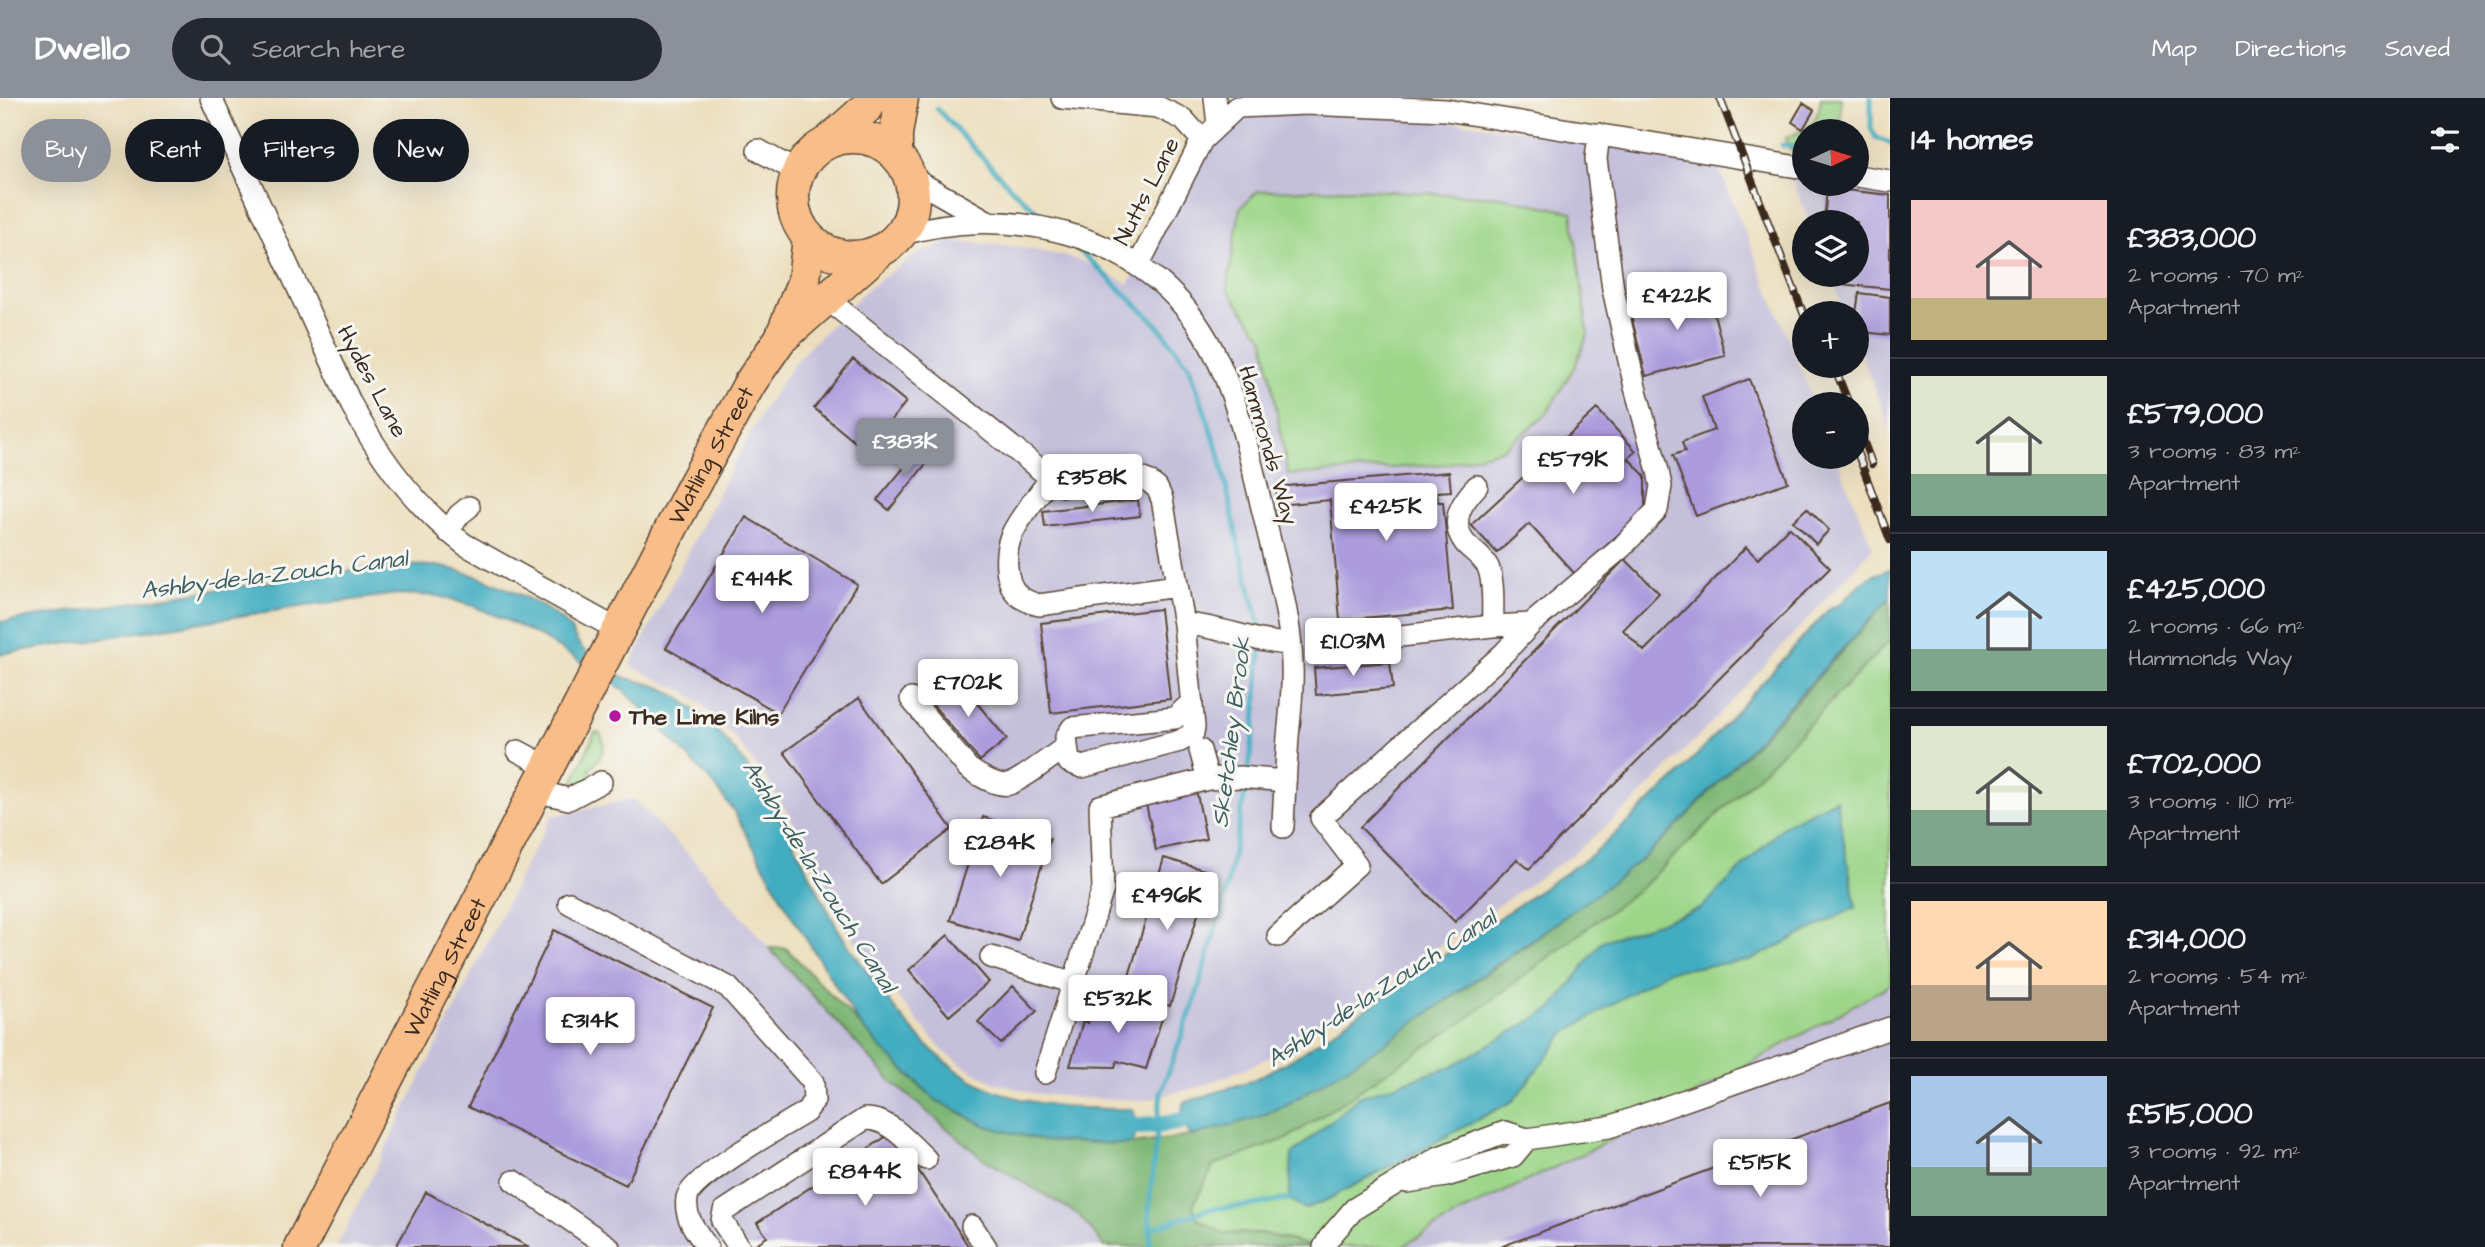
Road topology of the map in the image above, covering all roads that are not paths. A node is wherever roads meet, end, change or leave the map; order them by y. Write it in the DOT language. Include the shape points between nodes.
graph roads {
  1 [pos="211,98"];
  2 [pos="874,98"];
  3 [pos="902,98"];
  4 [pos="1062,98"];
  5 [pos="1215,98"];
  6 [pos="1218,125"];
  7 [pos="1599,134"];
  8 [pos="1202,140"];
  9 [pos="828,142"];
  10 [pos="758,150"];
  11 [pos="903,166"];
  12 [pos="1792,166"];
  13 [pos="798,172"];
  14 [pos="1869,178"];
  15 [pos="1890,181"];
  16 [pos="987,222"];
  17 [pos="809,238"];
  18 [pos="889,243"];
  19 [pos="1138,266"];
  20 [pos="827,299"];
  21 [pos="781,338"];
  22 [pos="1050,479"];
  23 [pos="1477,486"];
  24 [pos="468,507"];
  25 [pos="448,532"];
  26 [pos="1177,586"];
  27 [pos="1184,624"];
  28 [pos="1531,624"];
  29 [pos="1493,626"];
  30 [pos="614,640"];
  31 [pos="1283,644"];
  32 [pos="1327,644"];
  33 [pos="911,699"];
  34 [pos="1192,702"];
  35 [pos="1066,747"];
  36 [pos="1200,750"];
  37 [pos="518,751"];
  38 [pos="541,779"];
  39 [pos="1208,779"];
  40 [pos="1278,780"];
  41 [pos="601,782"];
  42 [pos="1283,827"];
  43 [pos="569,903"];
  44 [pos="1278,936"];
  45 [pos="991,957"];
  46 [pos="1074,983"];
  47 [pos="1890,1028"];
  48 [pos="1045,1073"];
  49 [pos="926,1159"];
  50 [pos="514,1181"];
  51 [pos="972,1226"];
  52 [pos="300,1247"];
  53 [pos="609,1247"];
  54 [pos="707,1247"];
  55 [pos="739,1247"];
  56 [pos="986,1247"];
  57 [pos="1324,1247"];
  1 -- 25 [label="street, Hydes Lane" via="363,428 404,486"];
  2 -- 9 [label="highway"];
  3 -- 11 [label="highway" via="896,134"];
  4 -- 8 [label="street, Nutts Lane" via="1158,107 1183,119"];
  5 -- 6 [label="street"];
  6 -- 7 [label="street, Nutts Lane" via="1237,107 1306,104 1446,110"];
  6 -- 8 [label="street, Nutts Lane"];
  7 -- 12 [label="street, Nutts Lane"];
  7 -- 28 [label="street" via="1596,159 1613,289 1658,471 1660,498 1657,510 1622,547"];
  8 -- 19 [label="street, Nutts Lane"];
  9 -- 11 [label="highway" via="846,137 881,143"];
  9 -- 13 [label="highway" via="816,149"];
  10 -- 13 [label="street"];
  11 -- 16 [label="street, Hammonds Way"];
  11 -- 18 [label="highway" via="913,197 909,218"];
  13 -- 17 [label="highway" via="793,206"];
  14 -- 15 [label="street"];
  16 -- 18 [label="street, Hammonds Way" via="941,225"];
  16 -- 19 [label="street, Hammonds Way" via="1044,227 1082,237"];
  17 -- 18 [label="highway" via="842,256 861,257"];
  17 -- 21 [label="highway, Watling Street" via="804,280"];
  18 -- 20 [label="highway, Watling Street"];
  19 -- 31 [label="street, Hammonds Way" via="1169,291 1201,330 1224,376 1257,488"];
  20 -- 21 [label="highway, Watling Street"];
  20 -- 22 [label="street"];
  21 -- 30 [label="highway, Watling Street" via="750,383"];
  22 -- 26 [label="street" via="1064,486 1138,477 1157,488"];
  22 -- 26 [label="street" via="1009,543 1007,571 1018,596 1039,605"];
  23 -- 29 [label="street" via="1463,500 1457,525 1464,541 1488,568"];
  24 -- 25 [label="street"];
  25 -- 30 [label="street, Hydes Lane"];
  26 -- 27 [label="street"];
  27 -- 31 [label="street"];
  27 -- 34 [label="street"];
  28 -- 29 [label="street"];
  28 -- 44 [label="street" via="1321,818 1357,865"];
  29 -- 32 [label="street"];
  30 -- 38 [label="highway, Watling Street"];
  31 -- 40 [label="street, Hammonds Way" via="1291,702"];
  33 -- 35 [label="street" via="968,768 1000,783 1011,783"];
  34 -- 35 [label="street" via="1175,718 1072,729"];
  34 -- 35 [label="street" via="1193,733 1180,741 1082,767 1069,762"];
  36 -- 39 [label="street"];
  37 -- 38 [label="street"];
  38 -- 41 [label="street" via="569,799"];
  38 -- 52 [label="highway, Watling Street"];
  39 -- 40 [label="street"];
  39 -- 46 [label="street" via="1100,806 1103,889"];
  40 -- 42 [label="street, Hammonds Way"];
  43 -- 54 [label="street" via="728,987 813,1082 814,1100 806,1112 702,1178 687,1195 687,1217"];
  45 -- 46 [label="street"];
  46 -- 48 [label="street"];
  47 -- 57 [label="street" via="1609,1127 1527,1139 1513,1156 1485,1166 1400,1183 1354,1209"];
  49 -- 55 [label="street" via="890,1126 878,1119 865,1119 724,1211 722,1221"];
  50 -- 53 [label="street"];
  51 -- 56 [label="street"];
}
